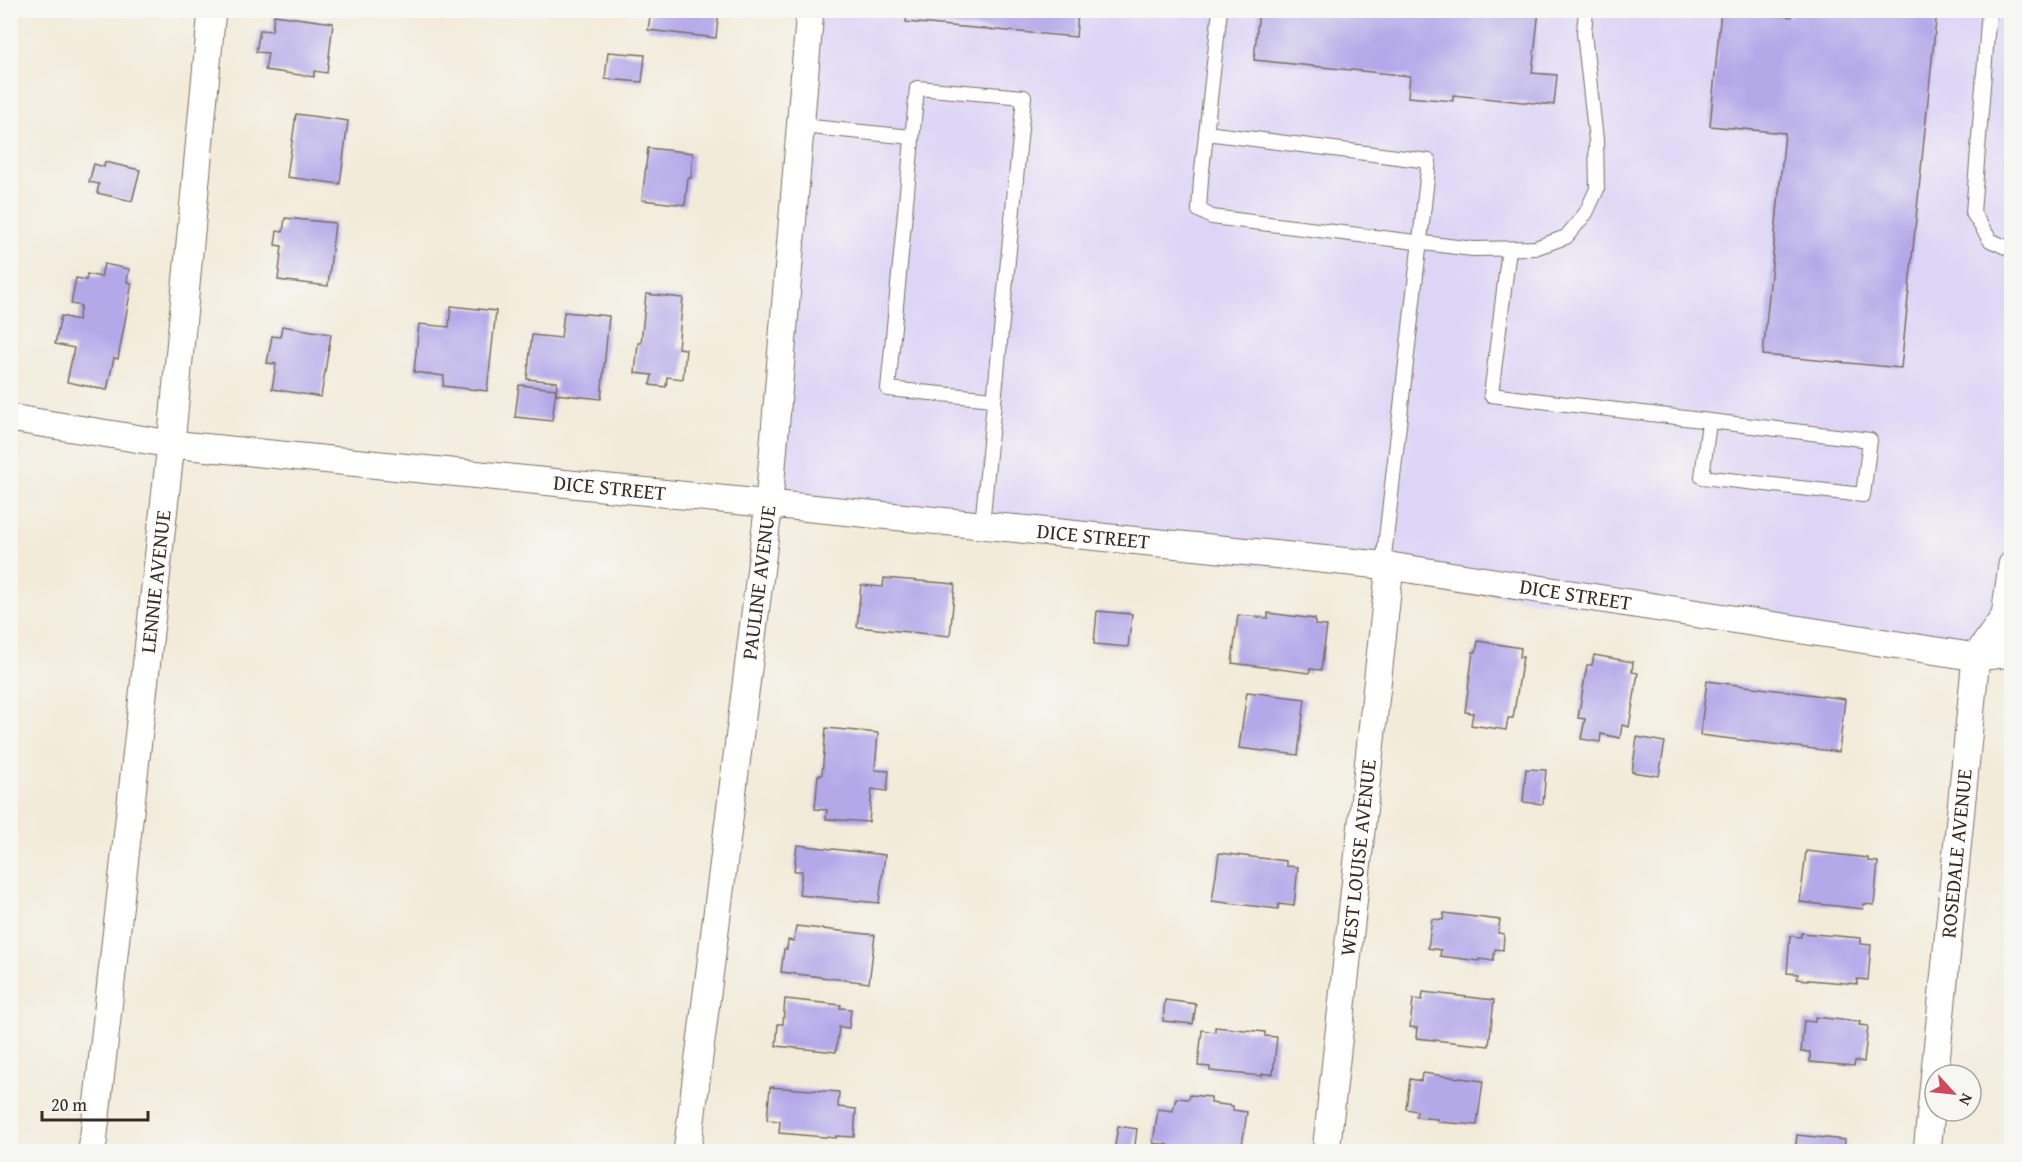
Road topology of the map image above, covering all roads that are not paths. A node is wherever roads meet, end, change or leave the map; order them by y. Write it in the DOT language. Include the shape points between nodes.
graph roads {
  1 [pos="212,10"];
  2 [pos="810,10"];
  3 [pos="1220,10"];
  4 [pos="1586,10"];
  5 [pos="1989,10"];
  6 [pos="801,126"];
  7 [pos="1206,133"];
  8 [pos="912,137"];
  9 [pos="1419,243"];
  10 [pos="1509,249"];
  11 [pos="2012,250"];
  12 [pos="994,399"];
  13 [pos="10,418"];
  14 [pos="1709,422"];
  15 [pos="171,444"];
  16 [pos="769,503"];
  17 [pos="982,525"];
  18 [pos="2012,565"];
  19 [pos="1387,566"];
  20 [pos="2012,653"];
  21 [pos="1976,657"];
  22 [pos="92,1152"];
  23 [pos="687,1152"];
  24 [pos="1326,1152"];
  25 [pos="1927,1152"];
  1 -- 15 [label="street, LENNIE AVENUE"];
  2 -- 6 [label="street, PAULINE AVENUE"];
  3 -- 7 [label="lane"];
  4 -- 10 [label="lane" via="1584,33 1596,140 1597,189 1586,213 1566,237 1535,248"];
  5 -- 11 [label="lane" via="1972,213 1990,240"];
  6 -- 8 [label="lane"];
  6 -- 16 [label="street, PAULINE AVENUE"];
  7 -- 9 [label="lane" via="1199,210 1212,217"];
  7 -- 9 [label="lane" via="1429,161"];
  8 -- 12 [label="lane" via="888,389"];
  8 -- 12 [label="lane" via="917,88 1024,98"];
  9 -- 10 [label="lane"];
  9 -- 19 [label="lane"];
  10 -- 14 [label="lane" via="1491,396"];
  12 -- 17 [label="lane"];
  13 -- 15 [label="street, DICE STREET"];
  14 -- 14 [label="lane" via="1870,440 1863,495 1702,477"];
  15 -- 16 [label="street, DICE STREET"];
  15 -- 22 [label="street, LENNIE AVENUE"];
  16 -- 17 [label="street, DICE STREET"];
  16 -- 23 [label="street, PAULINE AVENUE"];
  17 -- 19 [label="street, DICE STREET"];
  18 -- 21 [label="street, ROSEDALE AVENUE" via="2005,616"];
  19 -- 21 [label="street, DICE STREET"];
  19 -- 24 [label="street, WEST LOUISE AVENUE"];
  20 -- 21 [label="street, DICE STREET"];
  21 -- 25 [label="street, ROSEDALE AVENUE"];
}
